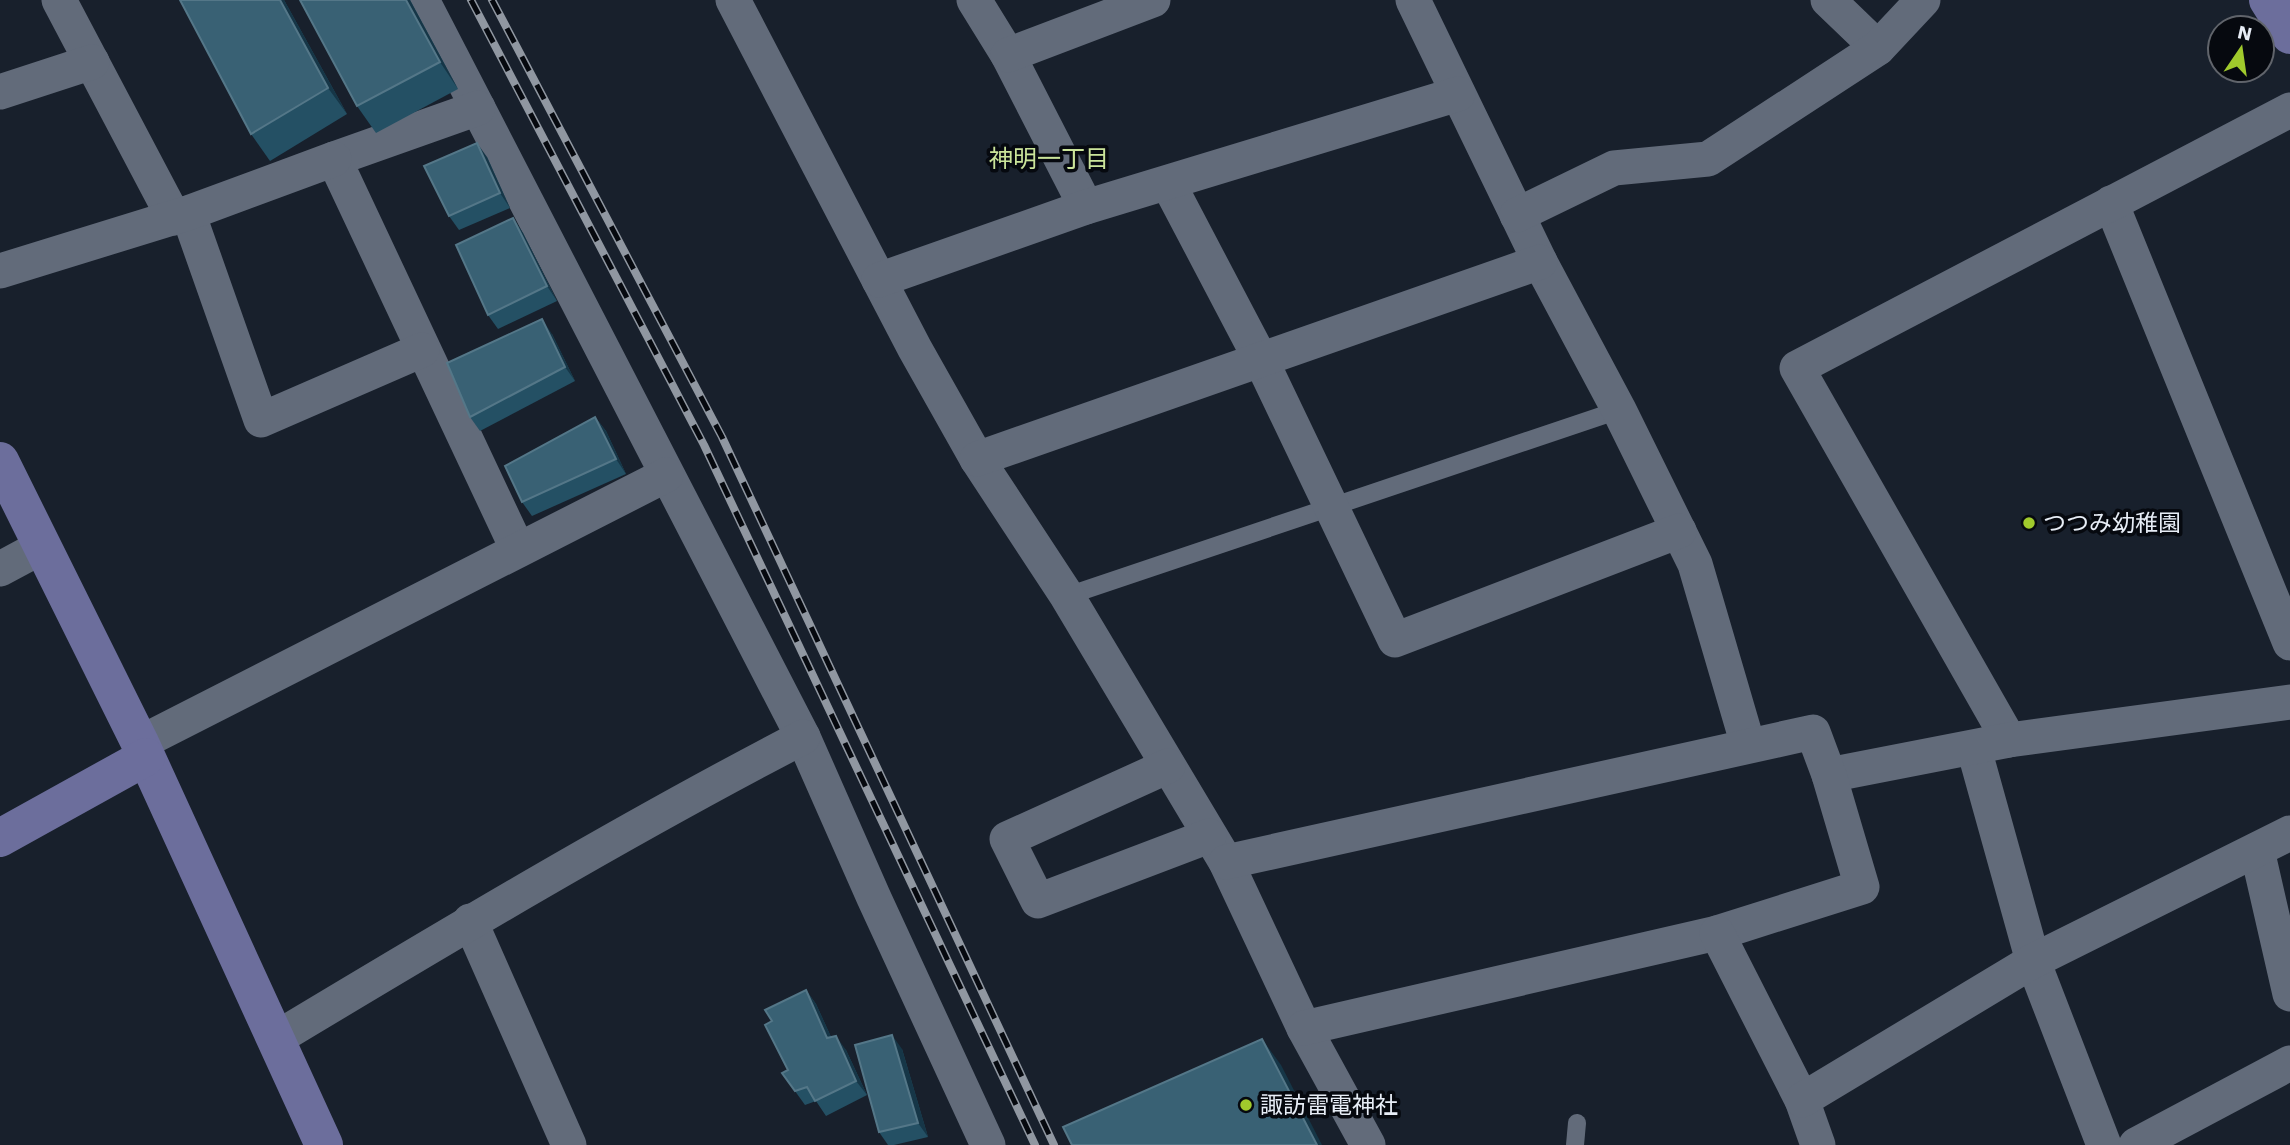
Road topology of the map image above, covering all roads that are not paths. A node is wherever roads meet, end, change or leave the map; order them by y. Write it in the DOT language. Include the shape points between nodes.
graph roads {
  1 [pos="59,0"];
  2 [pos="422,0"];
  3 [pos="733,0"];
  4 [pos="974,0"];
  5 [pos="1153,0"];
  6 [pos="1413,0"];
  7 [pos="1828,0"];
  8 [pos="1923,0"];
  9 [pos="2267,0"];
  10 [pos="2290,35"];
  11 [pos="1878,48"];
  12 [pos="1008,55"];
  13 [pos="92,62"];
  14 [pos="0,92"];
  15 [pos="1458,93"];
  16 [pos="478,108"];
  17 [pos="2290,110"];
  18 [pos="334,159"];
  19 [pos="1168,183"];
  20 [pos="2111,203"];
  21 [pos="1086,207"];
  22 [pos="1517,215"];
  23 [pos="181,216"];
  24 [pos="1540,262"];
  25 [pos="0,271"];
  26 [pos="879,280"];
  27 [pos="422,351"];
  28 [pos="1261,360"];
  29 [pos="1619,410"];
  30 [pos="976,459"];
  31 [pos="0,461"];
  32 [pos="666,475"];
  33 [pos="1332,506"];
  34 [pos="1679,531"];
  35 [pos="43,546"];
  36 [pos="518,550"];
  37 [pos="0,569"];
  38 [pos="1067,596"];
  39 [pos="2290,643"];
  40 [pos="2290,702"];
  41 [pos="803,737"];
  42 [pos="2009,740"];
  43 [pos="1748,746"];
  44 [pos="1974,748"];
  45 [pos="143,750"];
  46 [pos="1168,766"];
  47 [pos="1829,775"];
  48 [pos="2290,833"];
  49 [pos="0,838"];
  50 [pos="1217,849"];
  51 [pos="2257,850"];
  52 [pos="470,922"];
  53 [pos="1717,933"];
  54 [pos="2033,961"];
  55 [pos="2290,994"];
  56 [pos="1304,1028"];
  57 [pos="277,1038"];
  58 [pos="2290,1063"];
  59 [pos="1801,1100"];
  60 [pos="1577,1123"];
  61 [pos="321,1144"];
  62 [pos="569,1145"];
  63 [pos="988,1145"];
  64 [pos="1368,1145"];
  65 [pos="1575,1145"];
  66 [pos="1818,1145"];
  67 [pos="2104,1145"];
  68 [pos="2136,1145"];
  1 -- 13 [label="street"];
  2 -- 16 [label="street"];
  3 -- 26 [label="street"];
  4 -- 12 [label="street"];
  5 -- 12 [label="street"];
  6 -- 15 [label="street"];
  7 -- 11 [label="street"];
  8 -- 11 [label="street"];
  9 -- 10 [label="street"];
  11 -- 22 [label="street" via="1708,159 1614,168"];
  12 -- 21 [label="street"];
  13 -- 14 [label="street"];
  13 -- 23 [label="street"];
  15 -- 19 [label="street"];
  15 -- 22 [label="street"];
  16 -- 18 [label="street"];
  16 -- 32 [label="street"];
  17 -- 20 [label="street"];
  18 -- 23 [label="street"];
  18 -- 27 [label="street"];
  19 -- 21 [label="street"];
  19 -- 28 [label="street"];
  20 -- 39 [label="street"];
  20 -- 42 [label="street" via="1797,368"];
  21 -- 26 [label="street"];
  22 -- 24 [label="street"];
  23 -- 25 [label="street"];
  23 -- 27 [label="street" via="261,420"];
  24 -- 28 [label="street"];
  24 -- 29 [label="street"];
  26 -- 30 [label="street"];
  27 -- 36 [label="street"];
  28 -- 30 [label="street"];
  28 -- 33 [label="street"];
  29 -- 33 [label="lane"];
  29 -- 34 [label="street"];
  30 -- 38 [label="street"];
  31 -- 35 [label="street"];
  32 -- 36 [label="street"];
  32 -- 41 [label="street"];
  33 -- 34 [label="street" via="1395,640"];
  33 -- 38 [label="lane"];
  34 -- 43 [label="street" via="1695,564"];
  35 -- 37 [label="street"];
  35 -- 45 [label="street"];
  36 -- 45 [label="street"];
  38 -- 46 [label="street"];
  40 -- 42 [label="street"];
  41 -- 52 [label="street"];
  41 -- 63 [label="street"];
  42 -- 44 [label="street"];
  43 -- 47 [label="street" via="1813,732"];
  43 -- 50 [label="street"];
  44 -- 47 [label="street"];
  44 -- 54 [label="street"];
  45 -- 49 [label="street"];
  45 -- 57 [label="street"];
  46 -- 50 [label="street"];
  46 -- 50 [label="street" via="1007,839 1038,901"];
  47 -- 53 [label="street" via="1862,887"];
  48 -- 51 [label="street"];
  50 -- 56 [label="street"];
  51 -- 54 [label="street"];
  51 -- 55 [label="street"];
  52 -- 57 [label="street"];
  52 -- 62 [label="street"];
  53 -- 56 [label="street"];
  53 -- 59 [label="street"];
  54 -- 59 [label="street"];
  54 -- 67 [label="street"];
  56 -- 64 [label="street"];
  57 -- 61 [label="street"];
  58 -- 68 [label="street"];
  59 -- 66 [label="street"];
  60 -- 65 [label="lane"];
}
